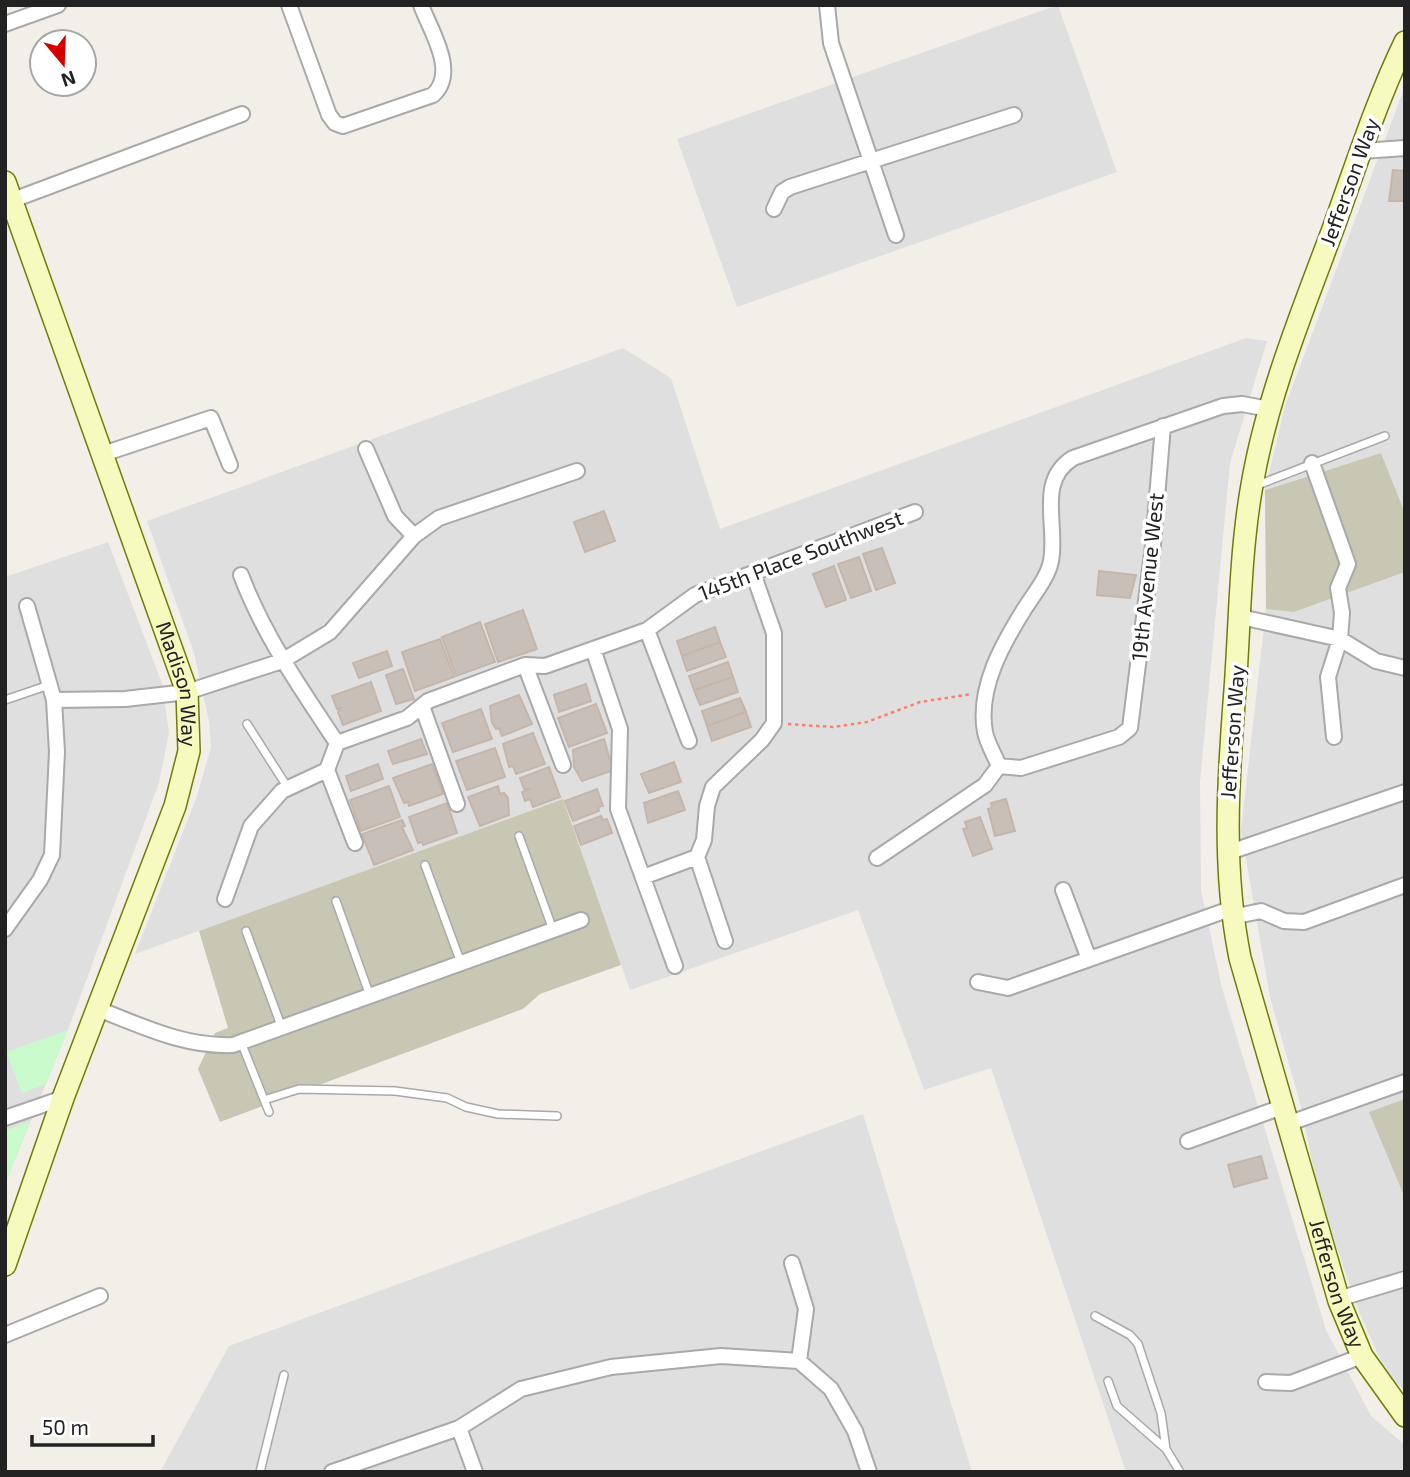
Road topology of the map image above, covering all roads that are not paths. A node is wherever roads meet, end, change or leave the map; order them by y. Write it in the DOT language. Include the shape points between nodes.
graph roads {
  1 [pos="58,5"];
  2 [pos="289,5"];
  3 [pos="421,5"];
  4 [pos="827,5"];
  5 [pos="5,24"];
  6 [pos="1404,45"];
  7 [pos="242,114"];
  8 [pos="1014,115"];
  9 [pos="1405,148"];
  10 [pos="1362,151"];
  11 [pos="870,160"];
  12 [pos="8,195"];
  13 [pos="774,209"];
  14 [pos="896,235"];
  15 [pos="1269,409"];
  16 [pos="1163,426"];
  17 [pos="1385,436"];
  18 [pos="366,449"];
  19 [pos="103,454"];
  20 [pos="1312,463"];
  21 [pos="230,465"];
  22 [pos="577,471"];
  23 [pos="1251,487"];
  24 [pos="915,512"];
  25 [pos="414,537"];
  26 [pos="753,573"];
  27 [pos="241,575"];
  28 [pos="27,606"];
  29 [pos="1241,617"];
  30 [pos="647,630"];
  31 [pos="1340,639"];
  32 [pos="593,649"];
  33 [pos="282,661"];
  34 [pos="525,664"];
  35 [pos="1405,668"];
  36 [pos="49,685"];
  37 [pos="187,692"];
  38 [pos="54,700"];
  39 [pos="5,701"];
  40 [pos="422,706"];
  41 [pos="247,724"];
  42 [pos="1334,737"];
  43 [pos="689,741"];
  44 [pos="337,743"];
  45 [pos="563,765"];
  46 [pos="999,766"];
  47 [pos="327,770"];
  48 [pos="285,789"];
  49 [pos="1405,792"];
  50 [pos="457,804"];
  51 [pos="519,836"];
  52 [pos="355,843"];
  53 [pos="1227,853"];
  54 [pos="697,857"];
  55 [pos="877,858"];
  56 [pos="425,865"];
  57 [pos="643,877"];
  58 [pos="1405,885"];
  59 [pos="1063,890"];
  60 [pos="225,899"];
  61 [pos="336,901"];
  62 [pos="1231,913"];
  63 [pos="580,920"];
  64 [pos="5,929"];
  65 [pos="553,930"];
  66 [pos="246,931"];
  67 [pos="725,941"];
  68 [pos="1089,960"];
  69 [pos="461,964"];
  70 [pos="675,965"];
  71 [pos="978,982"];
  72 [pos="370,997"];
  73 [pos="98,1009"];
  74 [pos="282,1029"];
  75 [pos="241,1042"];
  76 [pos="1405,1082"];
  77 [pos="63,1098"];
  78 [pos="264,1100"];
  79 [pos="269,1112"];
  80 [pos="557,1116"];
  81 [pos="1284,1116"];
  82 [pos="5,1118"];
  83 [pos="1188,1141"];
  84 [pos="11,1231"];
  85 [pos="792,1263"];
  86 [pos="5,1265"];
  87 [pos="1405,1279"];
  88 [pos="100,1296"];
  89 [pos="1338,1299"];
  90 [pos="1095,1316"];
  91 [pos="5,1335"];
  92 [pos="1362,1356"];
  93 [pos="799,1362"];
  94 [pos="284,1375"];
  95 [pos="1108,1381"];
  96 [pos="1266,1382"];
  97 [pos="1405,1416"];
  98 [pos="459,1429"];
  99 [pos="1166,1449"];
  100 [pos="260,1472"];
  101 [pos="332,1472"];
  102 [pos="475,1472"];
  103 [pos="869,1472"];
  104 [pos="1180,1472"];
  1 -- 5 [label="street"];
  2 -- 3 [label="street" via="329,115 343,126 433,95 441,88 445,68"];
  4 -- 11 [label="street" via="831,43"];
  6 -- 10 [label="street, Jefferson Way"];
  7 -- 12 [label="street"];
  8 -- 11 [label="street"];
  9 -- 10 [label="street"];
  10 -- 15 [label="street, Jefferson Way"];
  11 -- 13 [label="street" via="790,187 782,192"];
  11 -- 14 [label="street"];
  12 -- 19 [label="street, Madison Way"];
  15 -- 16 [label="street" via="1223,406"];
  15 -- 23 [label="street, Jefferson Way"];
  16 -- 46 [label="street" via="1073,458 1054,475 1051,561 994,666 986,692 985,733"];
  16 -- 46 [label="street, 19th Avenue West" via="1130,728 1119,737 1021,768"];
  17 -- 20 [label="lane"];
  18 -- 25 [label="street" via="395,516"];
  19 -- 21 [label="street" via="211,418"];
  19 -- 37 [label="street, Madison Way"];
  20 -- 23 [label="lane"];
  20 -- 31 [label="street" via="1348,564 1338,588"];
  22 -- 25 [label="street" via="439,518"];
  23 -- 29 [label="street, Jefferson Way"];
  24 -- 26 [label="street, 145th Place Southwest"];
  25 -- 33 [label="street" via="330,632"];
  26 -- 30 [label="street, 145th Place Southwest" via="695,596"];
  26 -- 54 [label="street" via="774,633 774,723 713,787"];
  27 -- 33 [label="street"];
  28 -- 36 [label="street"];
  29 -- 31 [label="street"];
  29 -- 53 [label="street, Jefferson Way"];
  30 -- 32 [label="street, 145th Place Southwest"];
  30 -- 43 [label="street"];
  31 -- 35 [label="street" via="1376,661"];
  31 -- 42 [label="street" via="1328,677"];
  32 -- 34 [label="street, 145th Place Southwest" via="545,666"];
  32 -- 57 [label="street" via="620,730 618,809"];
  33 -- 37 [label="street"];
  33 -- 44 [label="street"];
  34 -- 40 [label="street, 145th Place Southwest"];
  34 -- 45 [label="street"];
  36 -- 38 [label="street"];
  36 -- 39 [label="lane"];
  37 -- 38 [label="street"];
  37 -- 73 [label="street, Madison Way" via="188,751 175,806"];
  38 -- 64 [label="street" via="57,752 52,855"];
  40 -- 44 [label="street, 145th Place Southwest" via="407,718"];
  40 -- 50 [label="street"];
  41 -- 48 [label="lane"];
  44 -- 47 [label="street"];
  46 -- 55 [label="street" via="985,785"];
  47 -- 48 [label="street"];
  47 -- 52 [label="street"];
  48 -- 60 [label="street" via="251,826"];
  49 -- 53 [label="street"];
  51 -- 65 [label="lane"];
  53 -- 62 [label="street, Jefferson Way"];
  54 -- 57 [label="street"];
  54 -- 67 [label="street"];
  56 -- 69 [label="lane"];
  57 -- 70 [label="street"];
  58 -- 62 [label="street" via="1304,922 1284,921 1261,911"];
  59 -- 68 [label="street"];
  61 -- 72 [label="lane"];
  62 -- 68 [label="street"];
  62 -- 81 [label="street, Jefferson Way"];
  63 -- 65 [label="street"];
  65 -- 69 [label="street"];
  66 -- 74 [label="lane"];
  68 -- 71 [label="street" via="1008,988"];
  69 -- 72 [label="street"];
  72 -- 74 [label="street"];
  73 -- 75 [label="street" via="181,1041 209,1046"];
  73 -- 77 [label="street, Madison Way"];
  74 -- 75 [label="street"];
  75 -- 78 [label="lane"];
  76 -- 81 [label="street"];
  77 -- 82 [label="street"];
  77 -- 84 [label="street, Madison Way"];
  78 -- 79 [label="lane"];
  78 -- 80 [label="lane" via="299,1089 395,1091 447,1098 498,1114"];
  81 -- 83 [label="street"];
  81 -- 89 [label="street, Jefferson Way"];
  84 -- 86 [label="street, Madison Way"];
  85 -- 93 [label="street" via="806,1309"];
  87 -- 89 [label="street"];
  88 -- 91 [label="street"];
  89 -- 92 [label="street, Jefferson Way"];
  90 -- 99 [label="lane" via="1138,1344 1161,1413"];
  92 -- 96 [label="street" via="1291,1383"];
  92 -- 97 [label="street, Jefferson Way"];
  93 -- 98 [label="street" via="721,1356 611,1367 521,1390"];
  93 -- 103 [label="street" via="831,1389 855,1431"];
  94 -- 100 [label="lane"];
  95 -- 99 [label="lane" via="1117,1406 1128,1419"];
  98 -- 101 [label="street"];
  98 -- 102 [label="street"];
  99 -- 104 [label="lane"];
}
